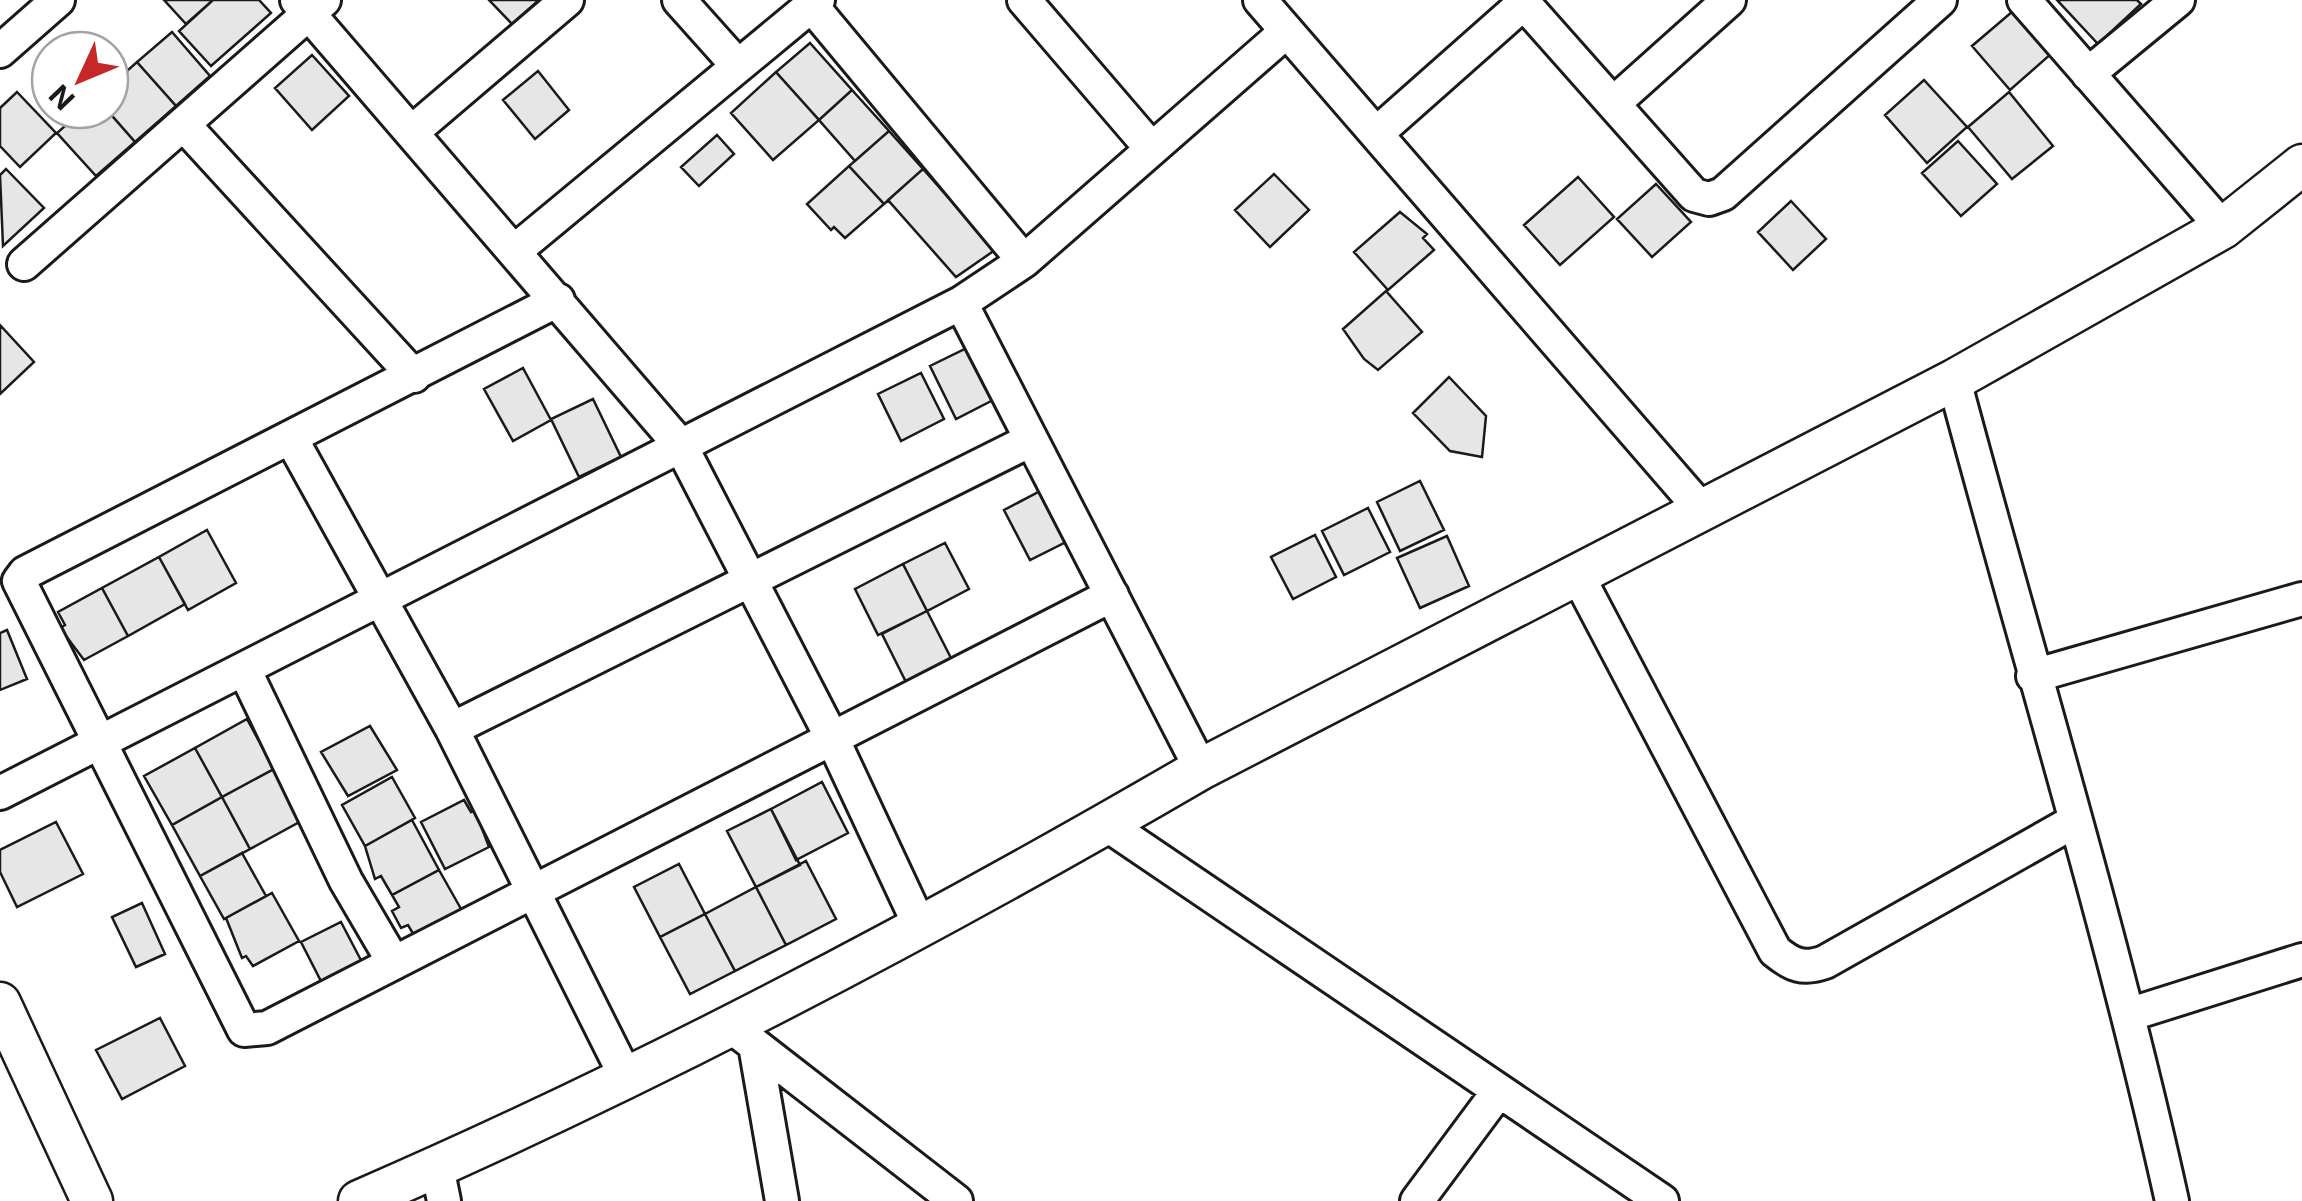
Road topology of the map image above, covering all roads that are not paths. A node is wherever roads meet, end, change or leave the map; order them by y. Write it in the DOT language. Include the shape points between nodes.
graph roads {
  1 [pos="58,0"];
  2 [pos="567,0"];
  3 [pos="679,0"];
  4 [pos="1024,0"];
  5 [pos="1260,0"];
  6 [pos="1729,0"];
  7 [pos="1940,0"];
  8 [pos="2024,0"];
  9 [pos="2178,0"];
  10 [pos="1523,1"];
  11 [pos="815,3"];
  12 [pos="310,4"];
  13 [pos="1287,30"];
  14 [pos="0,51"];
  15 [pos="738,66"];
  16 [pos="2088,74"];
  17 [pos="1614,103"];
  18 [pos="183,124"];
  19 [pos="412,132"];
  20 [pos="1376,134"];
  21 [pos="1151,148"];
  22 [pos="2302,165"];
  23 [pos="2223,228"];
  24 [pos="516,250"];
  25 [pos="1024,261"];
  26 [pos="24,264"];
  27 [pos="558,300"];
  28 [pos="960,304"];
  29 [pos="414,376"];
  30 [pos="1954,380"];
  31 [pos="292,440"];
  32 [pos="1032,440"];
  33 [pos="681,446"];
  34 [pos="1701,509"];
  35 [pos="750,578"];
  36 [pos="1579,578"];
  37 [pos="1112,595"];
  38 [pos="383,598"];
  39 [pos="2302,598"];
  40 [pos="244,669"];
  41 [pos="2033,676"];
  42 [pos="452,728"];
  43 [pos="833,740"];
  44 [pos="97,744"];
  45 [pos="1201,769"];
  46 [pos="0,793"];
  47 [pos="2073,822"];
  48 [pos="1106,824"];
  49 [pos="535,890"];
  50 [pos="920,924"];
  51 [pos="2302,960"];
  52 [pos="394,963"];
  53 [pos="0,1003"];
  54 [pos="2131,1014"];
  55 [pos="741,1034"];
  56 [pos="625,1075"];
  57 [pos="1498,1092"];
  58 [pos="440,1184"];
  59 [pos="92,1201"];
  60 [pos="359,1201"];
  61 [pos="782,1201"];
  62 [pos="956,1201"];
  63 [pos="1418,1201"];
  64 [pos="1662,1201"];
  65 [pos="2172,1201"];
  1 -- 14 [label="street"];
  2 -- 19 [label="street"];
  3 -- 15 [label="street"];
  4 -- 21 [label="street"];
  5 -- 13 [label="street"];
  6 -- 17 [label="street"];
  7 -- 17 [label="street" via="1710,200 1694,194"];
  8 -- 16 [label="street"];
  9 -- 16 [label="street"];
  10 -- 17 [label="street"];
  10 -- 20 [label="street"];
  11 -- 15 [label="street"];
  11 -- 25 [label="street"];
  12 -- 18 [label="street"];
  12 -- 19 [label="street"];
  13 -- 20 [label="street"];
  13 -- 21 [label="street"];
  15 -- 24 [label="street"];
  16 -- 23 [label="street"];
  18 -- 26 [label="street"];
  18 -- 29 [label="street"];
  19 -- 24 [label="street"];
  20 -- 34 [label="street"];
  21 -- 25 [label="street"];
  22 -- 23 [label="street"];
  23 -- 30 [label="street"];
  24 -- 27 [label="street"];
  25 -- 28 [label="street"];
  27 -- 29 [label="street"];
  27 -- 33 [label="street"];
  28 -- 32 [label="street"];
  28 -- 33 [label="street"];
  29 -- 31 [label="street"];
  30 -- 34 [label="street"];
  30 -- 41 [label="street"];
  31 -- 38 [label="street"];
  31 -- 44 [label="street" via="19,581"];
  32 -- 35 [label="street"];
  32 -- 37 [label="street"];
  33 -- 35 [label="street"];
  33 -- 38 [label="street"];
  34 -- 36 [label="street"];
  35 -- 42 [label="street"];
  35 -- 43 [label="street"];
  36 -- 45 [label="street"];
  36 -- 47 [label="street" via="1775,951 1790,964 1809,968 1824,962"];
  37 -- 43 [label="street"];
  37 -- 45 [label="street"];
  38 -- 40 [label="street"];
  38 -- 42 [label="street"];
  39 -- 41 [label="street"];
  40 -- 44 [label="street"];
  40 -- 52 [label="street" via="346,881"];
  41 -- 47 [label="street"];
  42 -- 49 [label="street"];
  43 -- 49 [label="street"];
  43 -- 50 [label="street"];
  44 -- 46 [label="street"];
  44 -- 52 [label="street" via="244,1030 267,1028"];
  45 -- 48 [label="street"];
  47 -- 54 [label="street"];
  48 -- 50 [label="street"];
  48 -- 57 [label="street"];
  49 -- 52 [label="street"];
  49 -- 56 [label="street"];
  50 -- 55 [label="street"];
  51 -- 54 [label="street"];
  53 -- 59 [label="street"];
  54 -- 65 [label="street"];
  55 -- 56 [label="street"];
  55 -- 61 [label="street"];
  55 -- 62 [label="street"];
  56 -- 58 [label="street"];
  57 -- 63 [label="street"];
  57 -- 64 [label="street"];
  58 -- 60 [label="street"];
}
